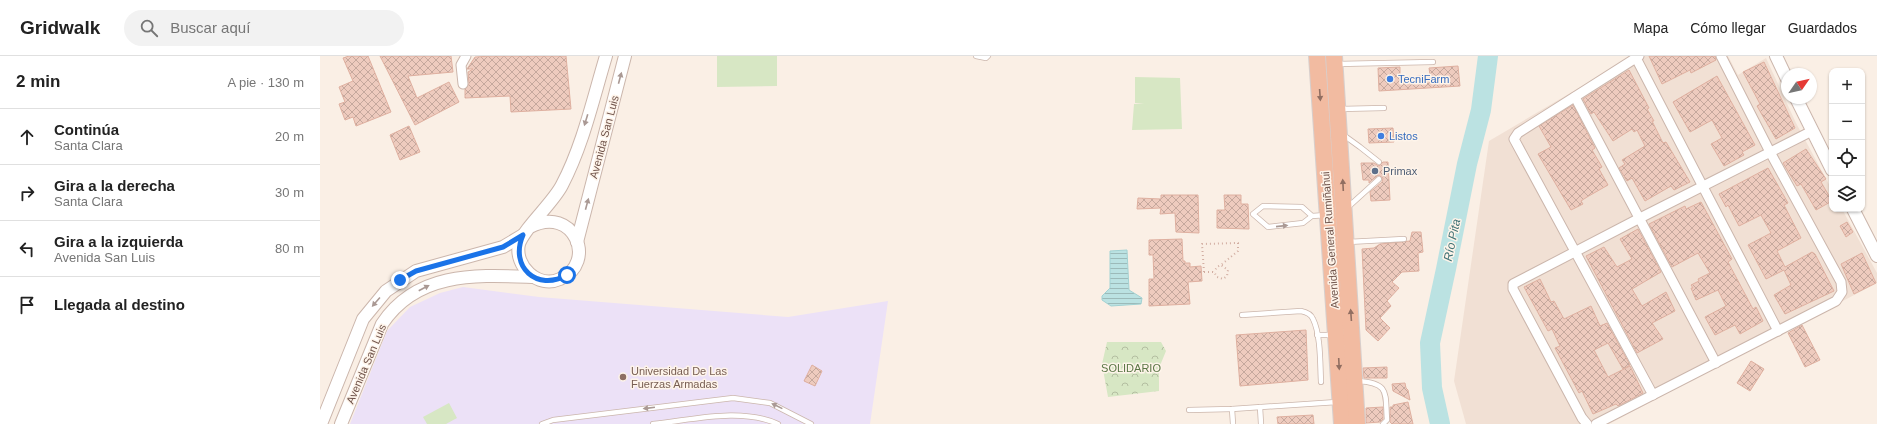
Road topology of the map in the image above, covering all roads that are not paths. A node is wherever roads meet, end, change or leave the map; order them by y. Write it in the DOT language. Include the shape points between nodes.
graph roads {
  1 [pos="466,56"];
  2 [pos="606,56"];
  3 [pos="625,56"];
  4 [pos="976,56"];
  5 [pos="988,56"];
  6 [pos="1317,56"];
  7 [pos="1720,56"];
  8 [pos="1776,56"];
  9 [pos="1637,57"];
  10 [pos="1335,60"];
  11 [pos="1432,62"];
  12 [pos="1782,68"];
  13 [pos="463,84"];
  14 [pos="1575,97"];
  15 [pos="1799,104"];
  16 [pos="1384,108"];
  17 [pos="1339,109"];
  18 [pos="1812,131"];
  19 [pos="1340,133"];
  20 [pos="1770,152"];
  21 [pos="1378,162"];
  22 [pos="1829,164"];
  23 [pos="1379,179"];
  24 [pos="1704,186"];
  25 [pos="1855,212"];
  26 [pos="1337,213"];
  27 [pos="1312,216"];
  28 [pos="1640,218"];
  29 [pos="526,231"];
  30 [pos="1404,239"];
  31 [pos="577,242"];
  32 [pos="1346,242"];
  33 [pos="1574,252"];
  34 [pos="1877,255"];
  35 [pos="532,277"];
  36 [pos="1242,314"];
  37 [pos="1778,331"];
  38 [pos="1337,334"];
  39 [pos="1317,335"];
  40 [pos="1716,363"];
  41 [pos="1355,381"];
  42 [pos="1321,382"];
  43 [pos="1653,395"];
  44 [pos="1341,401"];
  45 [pos="1260,407"];
  46 [pos="1232,409"];
  47 [pos="1189,410"];
  48 [pos="321,424"];
  49 [pos="341,424"];
  50 [pos="542,424"];
  51 [pos="653,424"];
  52 [pos="778,424"];
  53 [pos="812,424"];
  54 [pos="1233,424"];
  55 [pos="1261,424"];
  56 [pos="1342,424"];
  57 [pos="1357,424"];
  58 [pos="1383,424"];
  59 [pos="1586,424"];
  60 [pos="1596,424"];
  1 -- 13 [label="street" via="461,65"];
  2 -- 29 [label="street, Avenida San Luis, one-way" via="579,146 569,170 554,198"];
  31 -- 3 [label="street, Avenida San Luis, one-way"];
  4 -- 5 [label="lane"];
  6 -- 26 [label="highway, Avenida General Rumiñahui, one-way"];
  7 -- 20 [label="street"];
  8 -- 12 [label="street"];
  9 -- 14 [label="street"];
  9 -- 24 [label="street"];
  10 -- 11 [label="lane"];
  10 -- 17 [label="highway, Avenida General Rumiñahui"];
  14 -- 28 [label="street"];
  14 -- 33 [label="street" via="1518,133 1514,139"];
  15 -- 18 [label="street"];
  16 -- 17 [label="lane"];
  17 -- 19 [label="highway, Avenida General Rumiñahui"];
  18 -- 20 [label="street"];
  18 -- 22 [label="street"];
  19 -- 21 [label="lane"];
  26 -- 19 [label="highway, Avenida General Rumiñahui, one-way"];
  20 -- 24 [label="street"];
  20 -- 37 [label="street" via="1842,287 1836,301"];
  23 -- 26 [label="lane"];
  24 -- 28 [label="street"];
  24 -- 37 [label="street"];
  25 -- 34 [label="street"];
  26 -- 27 [label="lane"];
  26 -- 32 [label="highway, Avenida General Rumiñahui"];
  26 -- 38 [label="highway, Avenida General Rumiñahui"];
  27 -- 27 [label="lane, one-way" via="1302,207 1263,206 1253,214 1268,227 1304,223"];
  28 -- 33 [label="street"];
  28 -- 40 [label="street"];
  29 -- 31 [label="street" via="538,223 557,222 573,233"];
  29 -- 35 [label="street" via="519,244 519,253 525,270"];
  29 -- 48 [label="street, Avenida San Luis, one-way" via="503,247 416,271 386,291 363,319"];
  30 -- 32 [label="lane"];
  31 -- 35 [label="street" via="578,260 567,275 550,282"];
  41 -- 32 [label="highway, Avenida General Rumiñahui, one-way"];
  33 -- 43 [label="street"];
  33 -- 59 [label="street" via="1519,280 1513,284 1513,289"];
  49 -- 35 [label="street, Avenida San Luis, one-way" via="382,324 400,303 435,282 483,275"];
  36 -- 39 [label="lane" via="1301,311 1308,313 1313,320"];
  37 -- 40 [label="street"];
  38 -- 39 [label="lane"];
  38 -- 44 [label="highway, Avenida General Rumiñahui, one-way"];
  39 -- 42 [label="lane"];
  40 -- 43 [label="street"];
  41 -- 57 [label="highway, Avenida General Rumiñahui"];
  41 -- 58 [label="lane" via="1379,385 1385,391 1386,420"];
  43 -- 60 [label="street"];
  44 -- 45 [label="lane"];
  44 -- 56 [label="highway, Avenida General Rumiñahui"];
  45 -- 46 [label="lane"];
  45 -- 55 [label="lane"];
  46 -- 47 [label="lane"];
  46 -- 54 [label="lane"];
  53 -- 50 [label="lane, one-way" via="770,403 734,398 553,420"];
  51 -- 52 [label="lane" via="734,415 767,419"];
}
